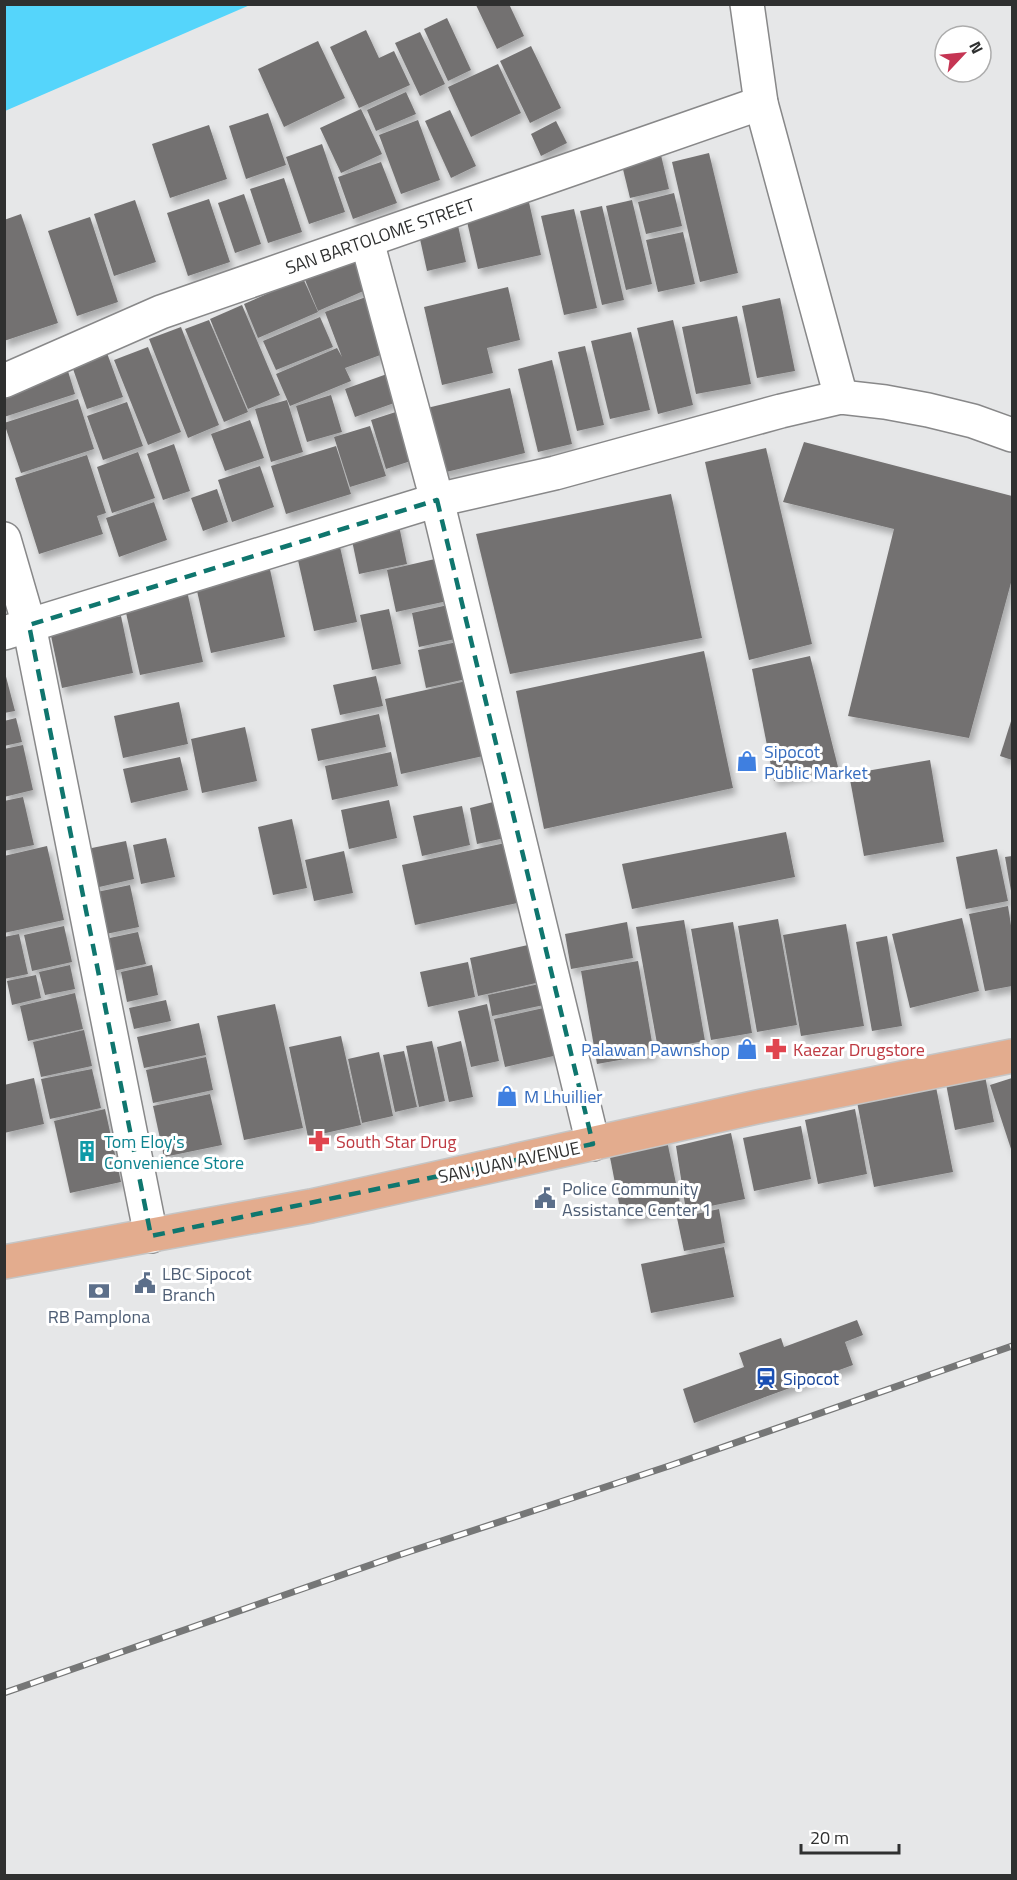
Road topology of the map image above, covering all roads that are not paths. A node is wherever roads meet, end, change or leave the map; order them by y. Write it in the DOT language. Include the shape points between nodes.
graph roads {
  1 [pos="747,4"];
  2 [pos="761,103"];
  3 [pos="367,241"];
  4 [pos="4,381"];
  5 [pos="842,397"];
  6 [pos="1012,435"];
  7 [pos="437,500"];
  8 [pos="4,539"];
  9 [pos="16,629"];
  10 [pos="1012,1056"];
  11 [pos="593,1144"];
  12 [pos="151,1236"];
  13 [pos="4,1262"];
  1 -- 2 [label="street"];
  2 -- 3 [label="street, SAN BARTOLOME STREET"];
  2 -- 5 [label="street"];
  3 -- 4 [label="street, SAN BARTOLOME STREET" via="160,312"];
  3 -- 7 [label="street"];
  5 -- 6 [label="street" via="928,410"];
  5 -- 7 [label="street"];
  7 -- 9 [label="street"];
  7 -- 11 [label="street"];
  8 -- 9 [label="street"];
  9 -- 12 [label="street"];
  10 -- 11 [label="highway, SAN JUAN AVENUE" via="768,1104"];
  11 -- 12 [label="highway, SAN JUAN AVENUE" via="310,1206"];
  12 -- 13 [label="highway, SAN JUAN AVENUE"];
}
